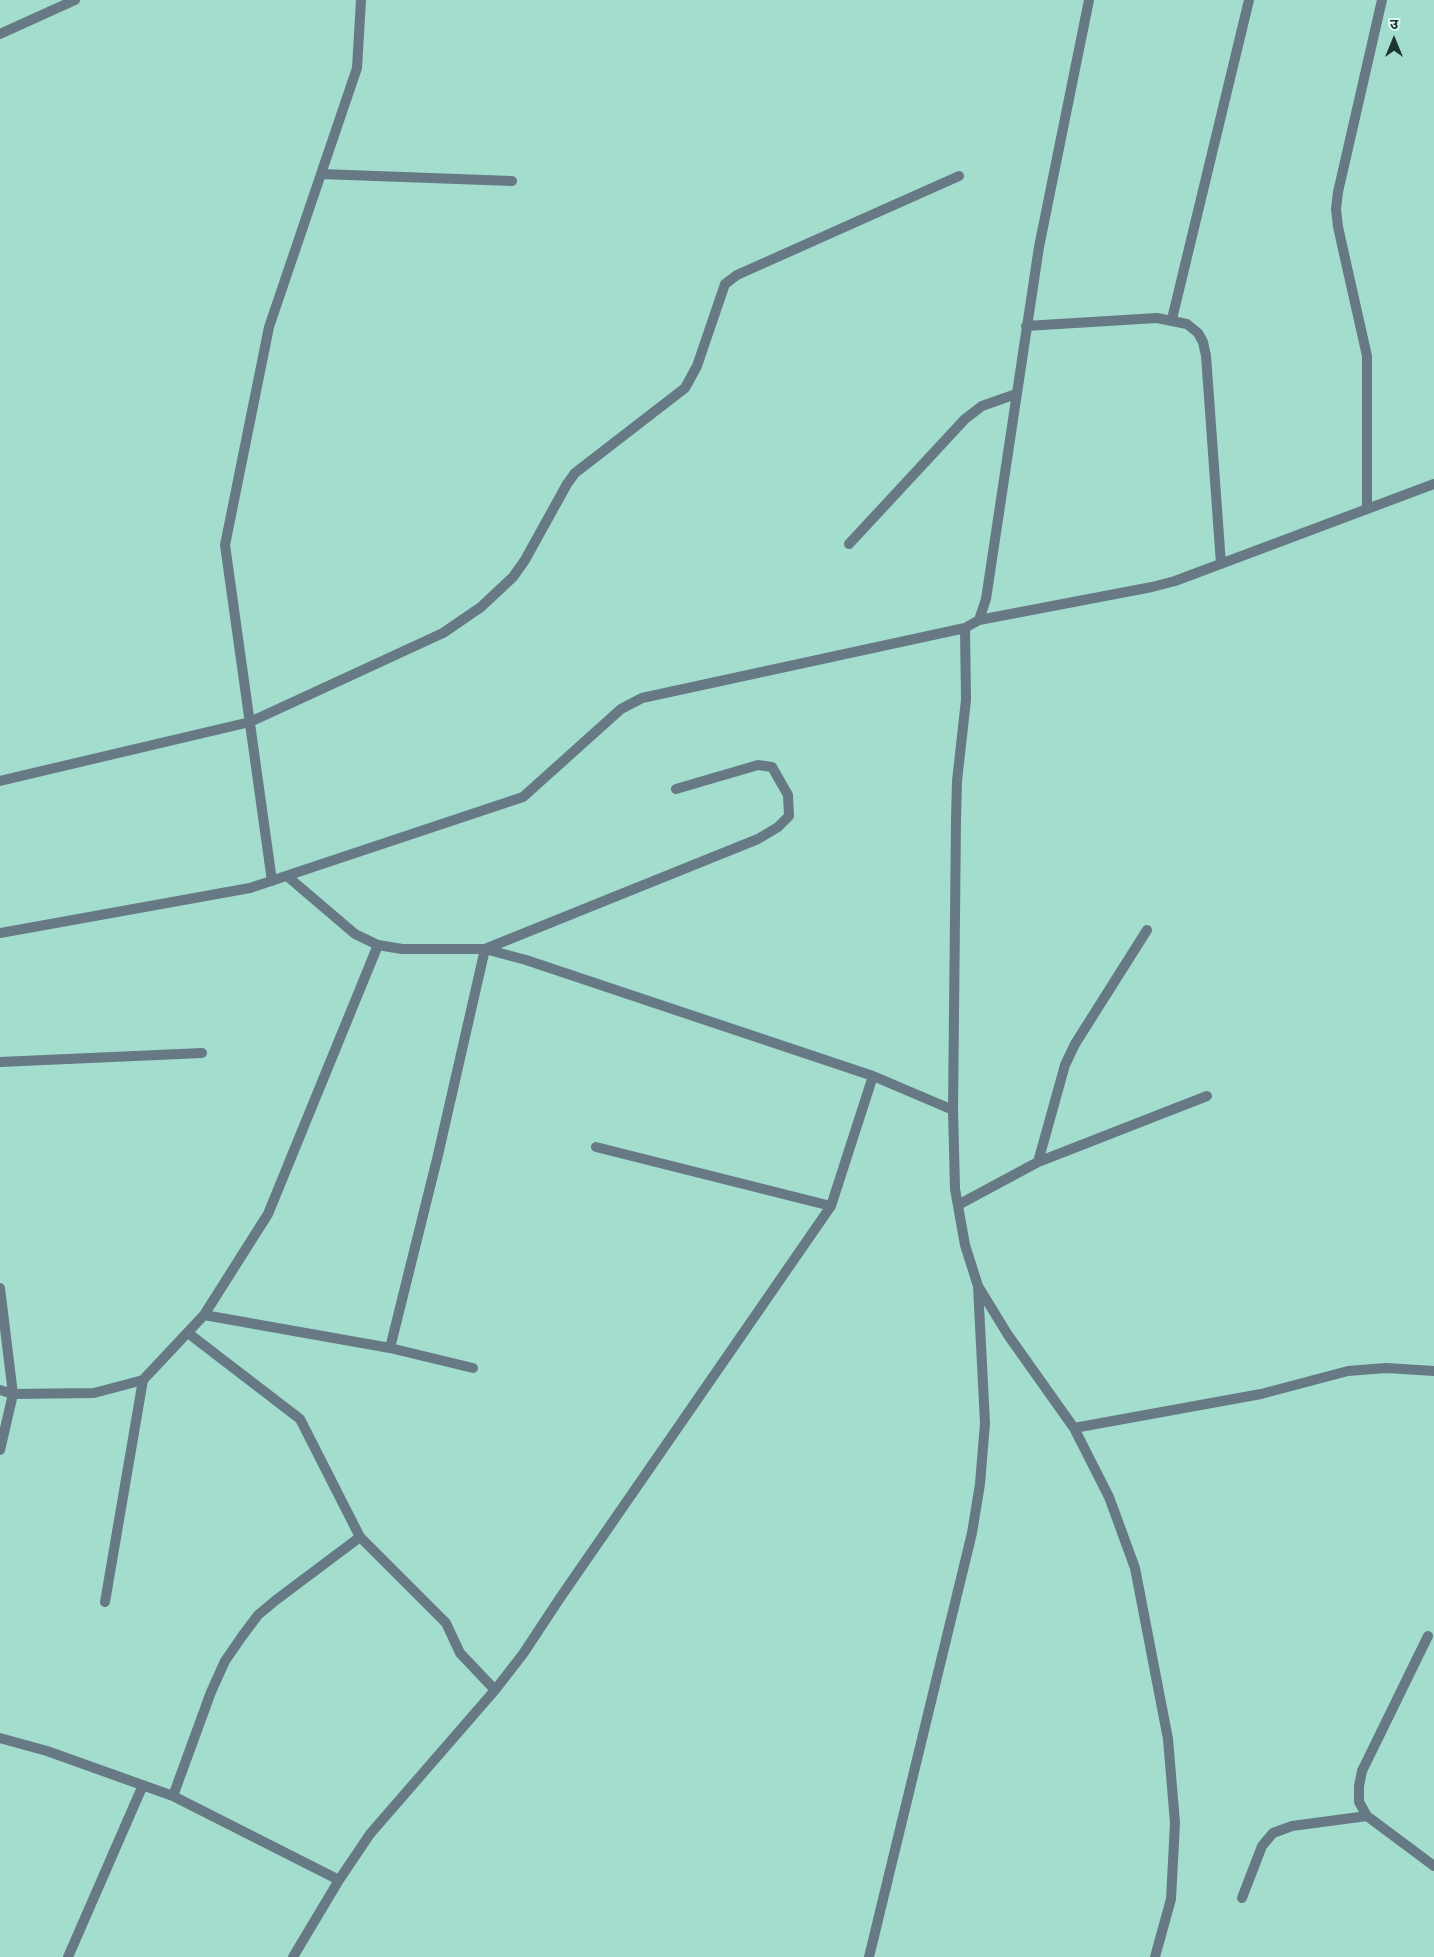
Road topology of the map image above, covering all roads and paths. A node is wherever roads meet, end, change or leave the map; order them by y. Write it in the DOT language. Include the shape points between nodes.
graph roads {
  1 [pos="75,0"];
  2 [pos="361,0"];
  3 [pos="1089,0"];
  4 [pos="1249,0"];
  5 [pos="1382,0"];
  6 [pos="0,34"];
  7 [pos="321,174"];
  8 [pos="960,176"];
  9 [pos="512,181"];
  10 [pos="1172,320"];
  11 [pos="1026,326"];
  12 [pos="1016,394"];
  13 [pos="1434,484"];
  14 [pos="1367,509"];
  15 [pos="848,544"];
  16 [pos="1221,564"];
  17 [pos="979,620"];
  18 [pos="965,628"];
  19 [pos="250,722"];
  20 [pos="0,781"];
  21 [pos="676,789"];
  22 [pos="287,876"];
  23 [pos="272,881"];
  24 [pos="1147,930"];
  25 [pos="0,933"];
  26 [pos="378,945"];
  27 [pos="485,949"];
  28 [pos="202,1054"];
  29 [pos="0,1062"];
  30 [pos="873,1076"];
  31 [pos="1207,1096"];
  32 [pos="953,1110"];
  33 [pos="596,1147"];
  34 [pos="1038,1162"];
  35 [pos="958,1205"];
  36 [pos="831,1206"];
  37 [pos="978,1286"];
  38 [pos="0,1288"];
  39 [pos="204,1314"];
  40 [pos="188,1333"];
  41 [pos="390,1348"];
  42 [pos="473,1368"];
  43 [pos="1434,1371"];
  44 [pos="143,1380"];
  45 [pos="0,1390"];
  46 [pos="14,1394"];
  47 [pos="1074,1428"];
  48 [pos="0,1450"];
  49 [pos="360,1537"];
  50 [pos="105,1602"];
  51 [pos="1428,1636"];
  52 [pos="495,1690"];
  53 [pos="0,1738"];
  54 [pos="143,1785"];
  55 [pos="172,1796"];
  56 [pos="1367,1816"];
  57 [pos="1434,1866"];
  58 [pos="339,1880"];
  59 [pos="1242,1898"];
  60 [pos="68,1957"];
  61 [pos="293,1957"];
  62 [pos="869,1957"];
  63 [pos="1155,1957"];
  1 -- 6 [label="street"];
  2 -- 7 [label="street" via="357,68"];
  3 -- 11 [label="street"];
  4 -- 10 [label="street"];
  5 -- 14 [label="street" via="1336,209 1366,356"];
  7 -- 9 [label="street"];
  7 -- 19 [label="street" via="269,327 225,545"];
  8 -- 19 [label="street" via="730,280 721,291 697,366 685,388 570,479 525,560 499,592 464,620 423,644"];
  10 -- 11 [label="street" via="1157,318"];
  10 -- 16 [label="street" via="1186,324 1198,333 1206,356"];
  11 -- 12 [label="street"];
  12 -- 15 [label="street" via="982,406 965,419"];
  12 -- 17 [label="street" via="986,599"];
  13 -- 14 [label="street"];
  14 -- 16 [label="street"];
  16 -- 17 [label="street" via="1152,587"];
  17 -- 18 [label="street"];
  18 -- 22 [label="street" via="642,698 621,709 523,798"];
  18 -- 32 [label="street" via="966,700 956,820"];
  19 -- 20 [label="street"];
  19 -- 23 [label="street"];
  21 -- 27 [label="street" via="758,765 772,767 788,795 789,816 758,839"];
  22 -- 23 [label="street"];
  22 -- 26 [label="street" via="355,934"];
  23 -- 25 [label="street" via="250,888"];
  24 -- 34 [label="street" via="1065,1065"];
  26 -- 27 [label="street" via="402,949"];
  26 -- 39 [label="street" via="268,1214"];
  27 -- 30 [label="street"];
  27 -- 41 [label="street"];
  28 -- 29 [label="street"];
  30 -- 32 [label="street"];
  30 -- 36 [label="street"];
  31 -- 34 [label="street"];
  32 -- 35 [label="street"];
  33 -- 36 [label="street"];
  34 -- 35 [label="street"];
  35 -- 37 [label="street" via="965,1245"];
  36 -- 52 [label="street"];
  37 -- 47 [label="street" via="1008,1335"];
  37 -- 62 [label="street" via="985,1423 974,1523"];
  38 -- 46 [label="street"];
  39 -- 40 [label="street"];
  39 -- 41 [label="street"];
  40 -- 44 [label="street"];
  40 -- 49 [label="street" via="300,1419"];
  41 -- 42 [label="street"];
  43 -- 47 [label="street" via="1386,1368 1348,1371 1261,1394"];
  44 -- 46 [label="street" via="94,1393"];
  44 -- 50 [label="street"];
  45 -- 46 [label="street"];
  46 -- 48 [label="street"];
  47 -- 63 [label="street" via="1109,1498 1135,1568 1168,1739 1175,1822 1171,1899"];
  49 -- 52 [label="street" via="446,1623 460,1653"];
  49 -- 55 [label="street" via="258,1615 243,1635 225,1661 211,1692"];
  51 -- 56 [label="street" via="1362,1771 1359,1802"];
  52 -- 58 [label="street" via="370,1834"];
  53 -- 54 [label="street" via="48,1751"];
  54 -- 55 [label="street"];
  54 -- 60 [label="street"];
  55 -- 58 [label="street"];
  56 -- 57 [label="street"];
  56 -- 59 [label="street" via="1292,1826 1273,1833 1262,1846"];
  58 -- 61 [label="street"];
}
